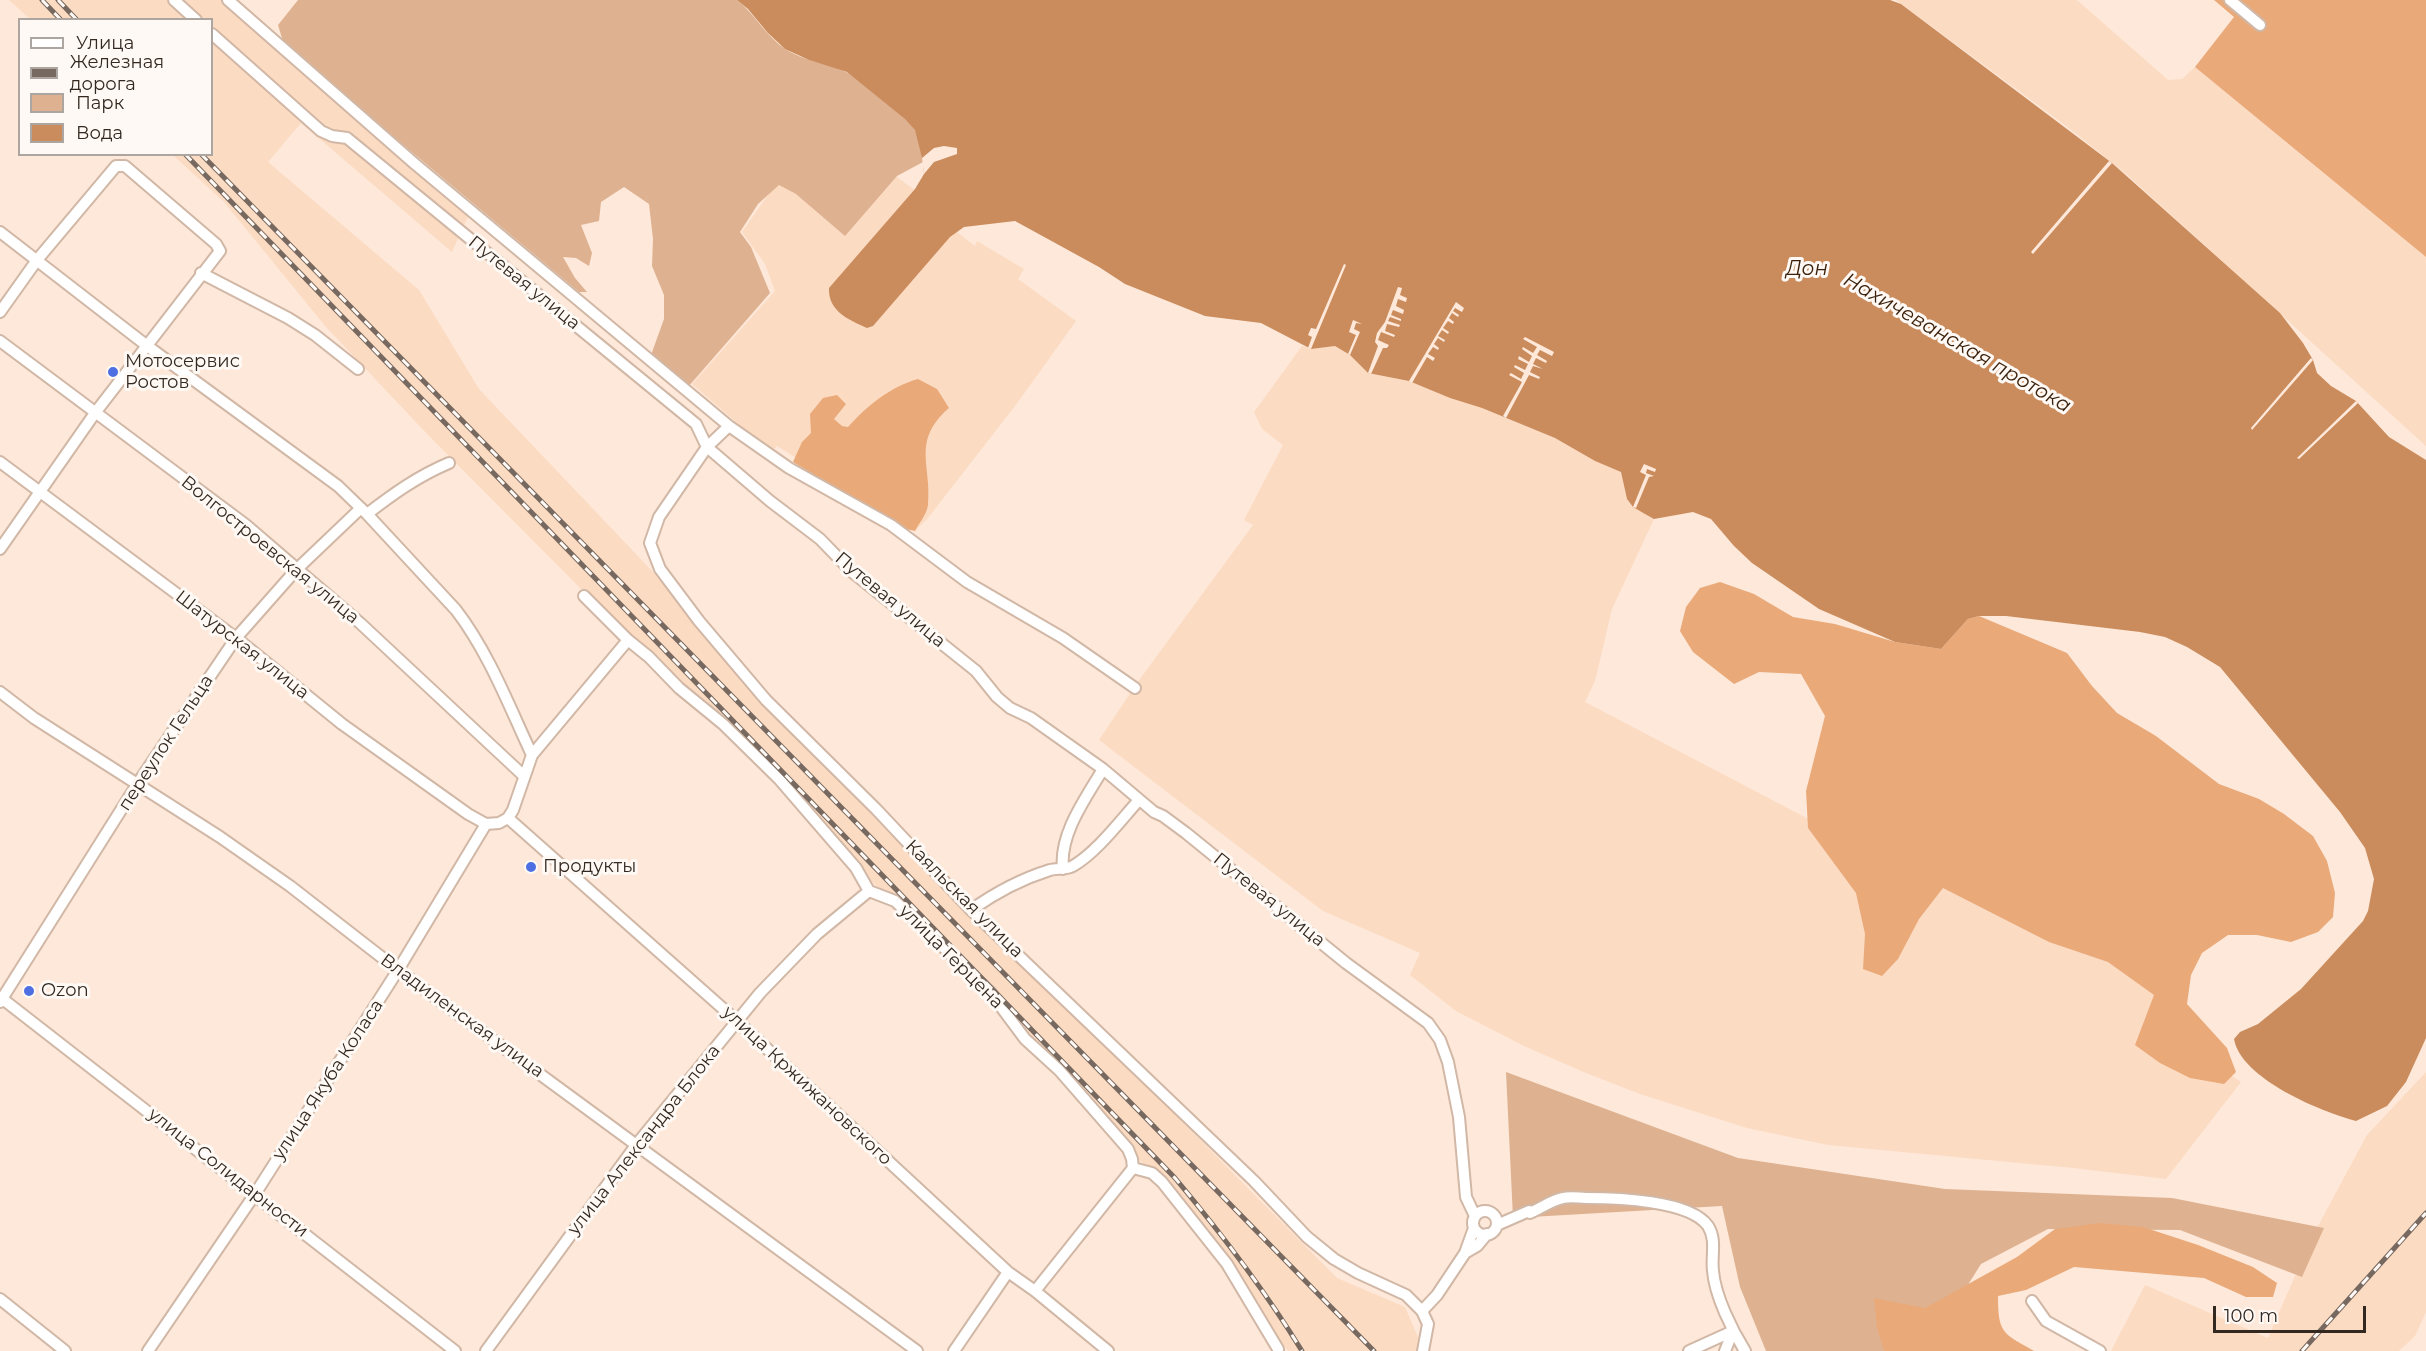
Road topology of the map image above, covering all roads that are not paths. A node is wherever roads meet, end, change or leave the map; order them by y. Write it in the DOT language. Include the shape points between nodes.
graph roads {
  1 [pos="174,0"];
  2 [pos="228,0"];
  3 [pos="2230,0"];
  4 [pos="194,18"];
  5 [pos="2260,25"];
  6 [pos="213,35"];
  7 [pos="0,232"];
  8 [pos="37,260"];
  9 [pos="201,273"];
  10 [pos="0,312"];
  11 [pos="0,341"];
  12 [pos="146,345"];
  13 [pos="358,369"];
  14 [pos="95,413"];
  15 [pos="729,426"];
  16 [pos="707,447"];
  17 [pos="0,462"];
  18 [pos="448,463"];
  19 [pos="39,490"];
  20 [pos="364,511"];
  21 [pos="0,549"];
  22 [pos="296,570"];
  23 [pos="584,596"];
  24 [pos="236,638"];
  25 [pos="628,640"];
  26 [pos="1134,687"];
  27 [pos="0,692"];
  28 [pos="532,755"];
  29 [pos="1103,769"];
  30 [pos="524,776"];
  31 [pos="138,783"];
  32 [pos="1139,800"];
  33 [pos="508,818"];
  34 [pos="486,824"];
  35 [pos="1063,869"];
  36 [pos="869,891"];
  37 [pos="971,910"];
  38 [pos="398,970"];
  39 [pos="1,999"];
  40 [pos="737,1021"];
  41 [pos="637,1144"];
  42 [pos="1133,1168"];
  43 [pos="255,1194"];
  44 [pos="1475,1216"];
  45 [pos="1497,1226"];
  46 [pos="1474,1228"];
  47 [pos="1487,1234"];
  48 [pos="1465,1253"];
  49 [pos="1008,1272"];
  50 [pos="1035,1291"];
  51 [pos="0,1299"];
  52 [pos="2032,1301"];
  53 [pos="1422,1311"];
  54 [pos="1733,1331"];
  55 [pos="1278,1349"];
  56 [pos="65,1351"];
  57 [pos="148,1351"];
  58 [pos="455,1351"];
  59 [pos="486,1351"];
  60 [pos="917,1351"];
  61 [pos="954,1351"];
  62 [pos="1108,1351"];
  63 [pos="1423,1351"];
  64 [pos="1689,1351"];
  65 [pos="1725,1351"];
  66 [pos="1745,1351"];
  67 [pos="2100,1351"];
  1 -- 4 [label="street"];
  2 -- 15 [label="street, Путевая улица" via="415,164"];
  3 -- 5 [label="street"];
  6 -- 16 [label="street, Путевая улица" via="321,130 347,138 696,424"];
  7 -- 8 [label="street"];
  8 -- 9 [label="street" via="117,166 125,166 216,244 220,250"];
  8 -- 10 [label="street"];
  8 -- 12 [label="street"];
  9 -- 12 [label="street"];
  9 -- 13 [label="street" via="288,318"];
  11 -- 14 [label="street, Волгостроевская улица"];
  12 -- 14 [label="street"];
  12 -- 20 [label="street" via="338,486"];
  14 -- 19 [label="street"];
  14 -- 22 [label="street, Волгостроевская улица" via="246,525"];
  15 -- 16 [label="street, Каяльская улица"];
  15 -- 26 [label="street, Путевая улица" via="789,468 891,525 967,582 1063,638"];
  16 -- 29 [label="street, Путевая улица" via="820,539 851,571 976,671 1010,708 1031,718"];
  16 -- 37 [label="street, Каяльская улица" via="659,517 650,543 660,569 766,700"];
  17 -- 19 [label="street, Шатурская улица"];
  18 -- 20 [label="street, переулок Гельца"];
  19 -- 21 [label="street"];
  19 -- 24 [label="street, Шатурская улица"];
  20 -- 22 [label="street, переулок Гельца"];
  20 -- 28 [label="street" via="469,627"];
  22 -- 24 [label="street, переулок Гельца"];
  22 -- 30 [label="street, Волгостроевская улица" via="360,623"];
  23 -- 25 [label="street"];
  24 -- 31 [label="street, переулок Гельца"];
  24 -- 34 [label="street, Шатурская улица" via="350,730"];
  25 -- 28 [label="street"];
  25 -- 36 [label="street" via="779,779 856,868"];
  27 -- 31 [label="street, Владиленская улица"];
  28 -- 30 [label="street"];
  29 -- 32 [label="street, Путевая улица"];
  29 -- 35 [label="street" via="1061,853"];
  30 -- 33 [label="street"];
  31 -- 38 [label="street, Владиленская улица" via="290,886"];
  31 -- 39 [label="street, переулок Гельца"];
  32 -- 35 [label="street" via="1089,853 1072,867"];
  32 -- 44 [label="street, Путевая улица" via="1428,1023 1448,1062 1459,1117 1466,1197"];
  33 -- 34 [label="street"];
  33 -- 40 [label="street, улица Кржижановского"];
  34 -- 38 [label="street, улица Якуба Коласа"];
  35 -- 37 [label="street" via="1018,882"];
  36 -- 40 [label="street, улица Александра Блока" via="817,934"];
  36 -- 42 [label="street, улица Герцена" via="895,901 990,992 1025,1040 1059,1070 1128,1149"];
  37 -- 53 [label="street, Каяльская улица" via="1238,1165 1307,1237 1342,1263 1406,1294"];
  38 -- 41 [label="street, Владиленская улица"];
  38 -- 43 [label="street, улица Якуба Коласа"];
  39 -- 43 [label="street, улица Солидарности"];
  40 -- 41 [label="street, улица Александра Блока"];
  40 -- 49 [label="street, улица Кржижановского"];
  41 -- 59 [label="street, улица Александра Блока"];
  41 -- 60 [label="street, Владиленская улица"];
  42 -- 50 [label="street"];
  42 -- 55 [label="street" via="1152,1173 1162,1182 1227,1264"];
  43 -- 57 [label="street, улица Якуба Коласа"];
  43 -- 58 [label="street, улица Солидарности"];
  44 -- 45 [label="street" via="1489,1212"];
  44 -- 46 [label="street, Путевая улица"];
  45 -- 47 [label="street, Путевая улица"];
  45 -- 54 [label="street, Путевая улица" via="1564,1197 1627,1198 1668,1205 1697,1216 1708,1226 1715,1285"];
  46 -- 47 [label="street"];
  46 -- 48 [label="street, Путевая улица"];
  47 -- 48 [label="street, Путевая улица"];
  48 -- 53 [label="street, Путевая улица"];
  49 -- 50 [label="street, улица Кржижановского"];
  49 -- 61 [label="street"];
  50 -- 62 [label="street, улица Кржижановского"];
  51 -- 56 [label="street"];
  52 -- 67 [label="street" via="2046,1321"];
  53 -- 63 [label="street" via="1428,1324"];
  54 -- 64 [label="street"];
  54 -- 65 [label="street"];
  54 -- 66 [label="street, Путевая улица"];
}
